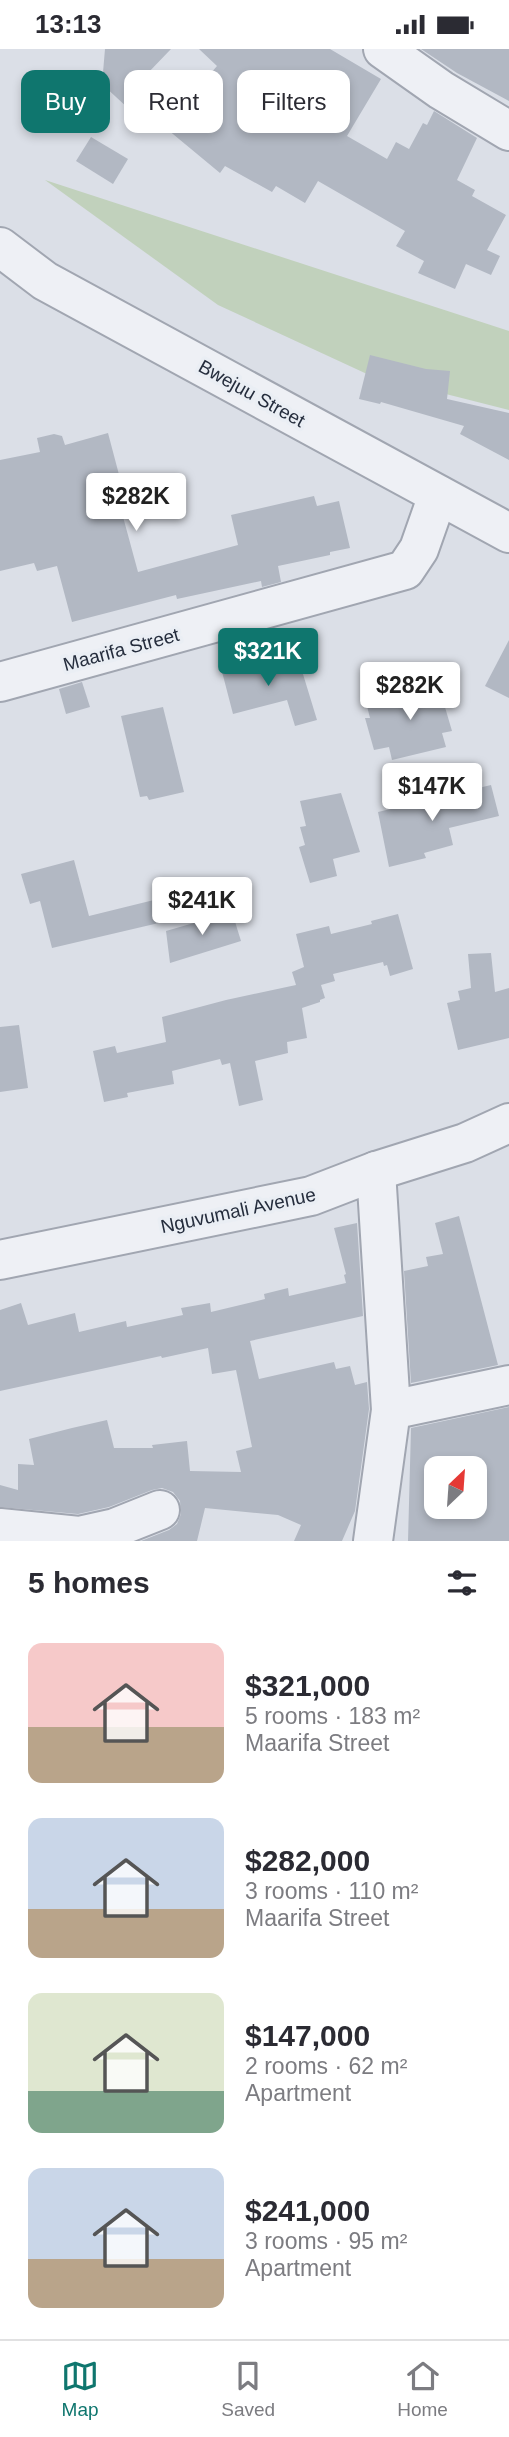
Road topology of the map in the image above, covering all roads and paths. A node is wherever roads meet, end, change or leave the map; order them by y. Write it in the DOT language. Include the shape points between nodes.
graph roads {
  1 [pos="383,49"];
  2 [pos="509,131"];
  3 [pos="0,247"];
  4 [pos="438,495"];
  5 [pos="509,533"];
  6 [pos="0,682"];
  7 [pos="509,1123"];
  8 [pos="376,1171"];
  9 [pos="0,1260"];
  10 [pos="509,1385"];
  11 [pos="391,1410"];
  12 [pos="160,1510"];
  13 [pos="0,1528"];
  14 [pos="373,1541"];
  1 -- 2 [label="street"];
  3 -- 4 [label="street, Bwejuu Street" via="45,281"];
  4 -- 5 [label="street, Bwejuu Street"];
  4 -- 6 [label="street, Maarifa Street" via="419,549 405,571"];
  7 -- 8 [label="street, Nguvumali Avenue" via="465,1143"];
  8 -- 9 [label="street, Nguvumali Avenue" via="311,1196"];
  8 -- 11 [label="street"];
  10 -- 11 [label="street"];
  11 -- 14 [label="street"];
  12 -- 13 [label="street" via="79,1536"];
}
